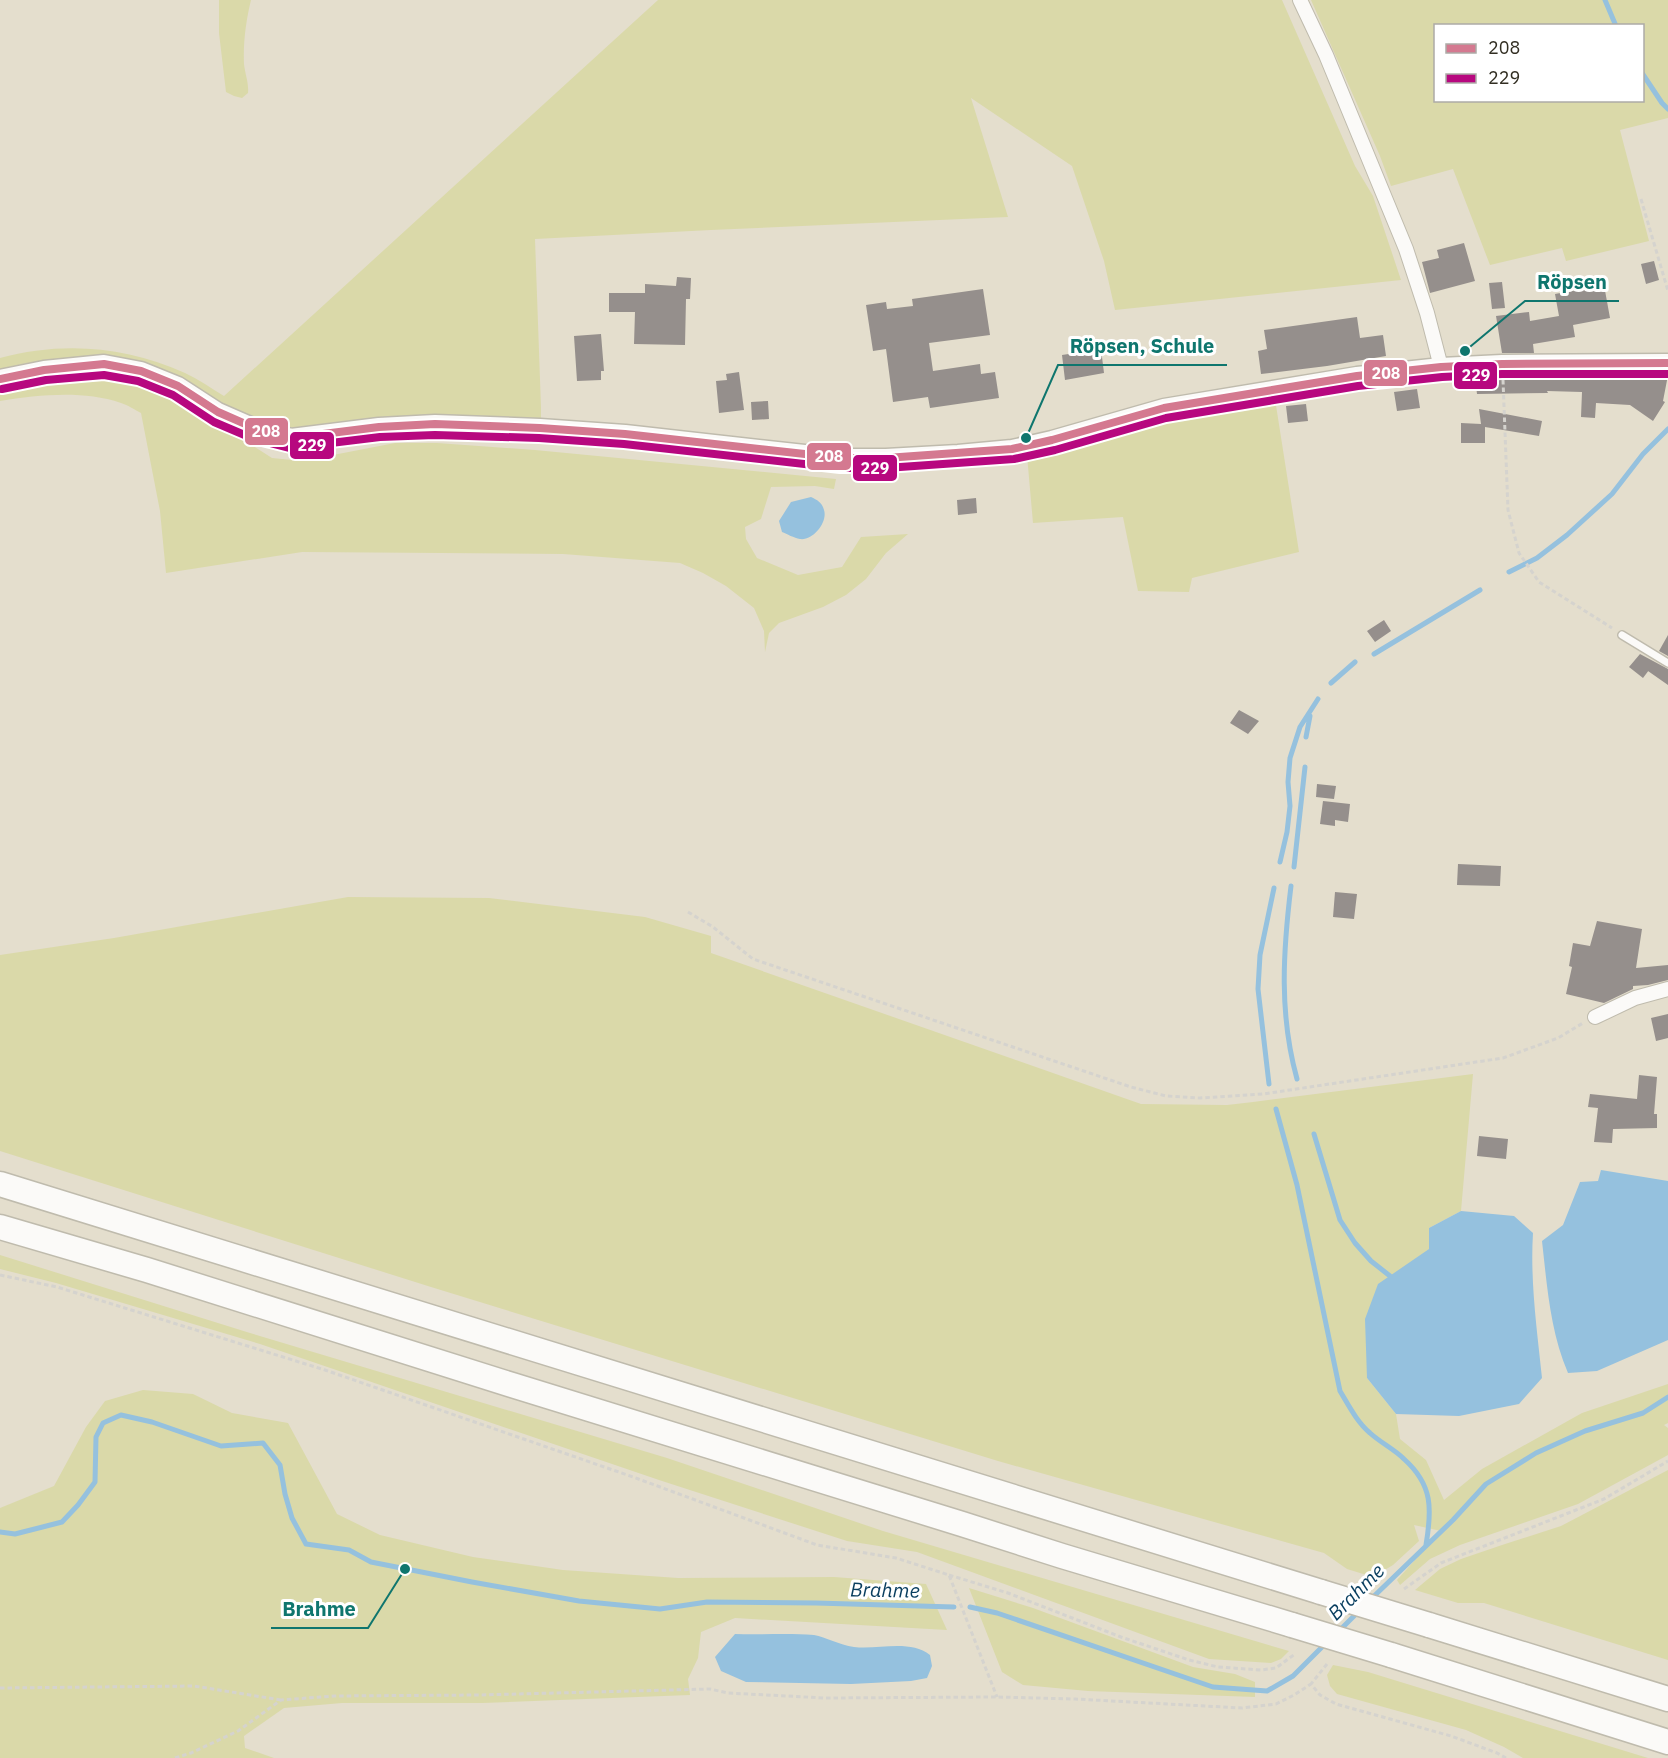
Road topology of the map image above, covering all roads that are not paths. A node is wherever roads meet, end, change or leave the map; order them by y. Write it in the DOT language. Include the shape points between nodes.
graph roads {
  1 [pos="1300,0"];
  2 [pos="1668,363"];
  3 [pos="1441,367"];
  4 [pos="0,379"];
  5 [pos="1622,634"];
  6 [pos="1668,663"];
  7 [pos="1668,989"];
  8 [pos="1595,1017"];
  9 [pos="0,1184"];
  10 [pos="0,1227"];
  11 [pos="1668,1698"];
  12 [pos="1668,1742"];
  1 -- 3 [label="street" via="1406,249"];
  2 -- 3 [label="street"];
  3 -- 4 [label="street" via="1357,376 1164,408 1012,449 886,458 841,458 625,434 435,424 291,438 227,416 178,386 141,371 104,364"];
  5 -- 6 [label="lane"];
  7 -- 8 [label="street" via="1635,998"];
  9 -- 11 [label="highway, bridge"];
  10 -- 12 [label="highway, bridge"];
}
